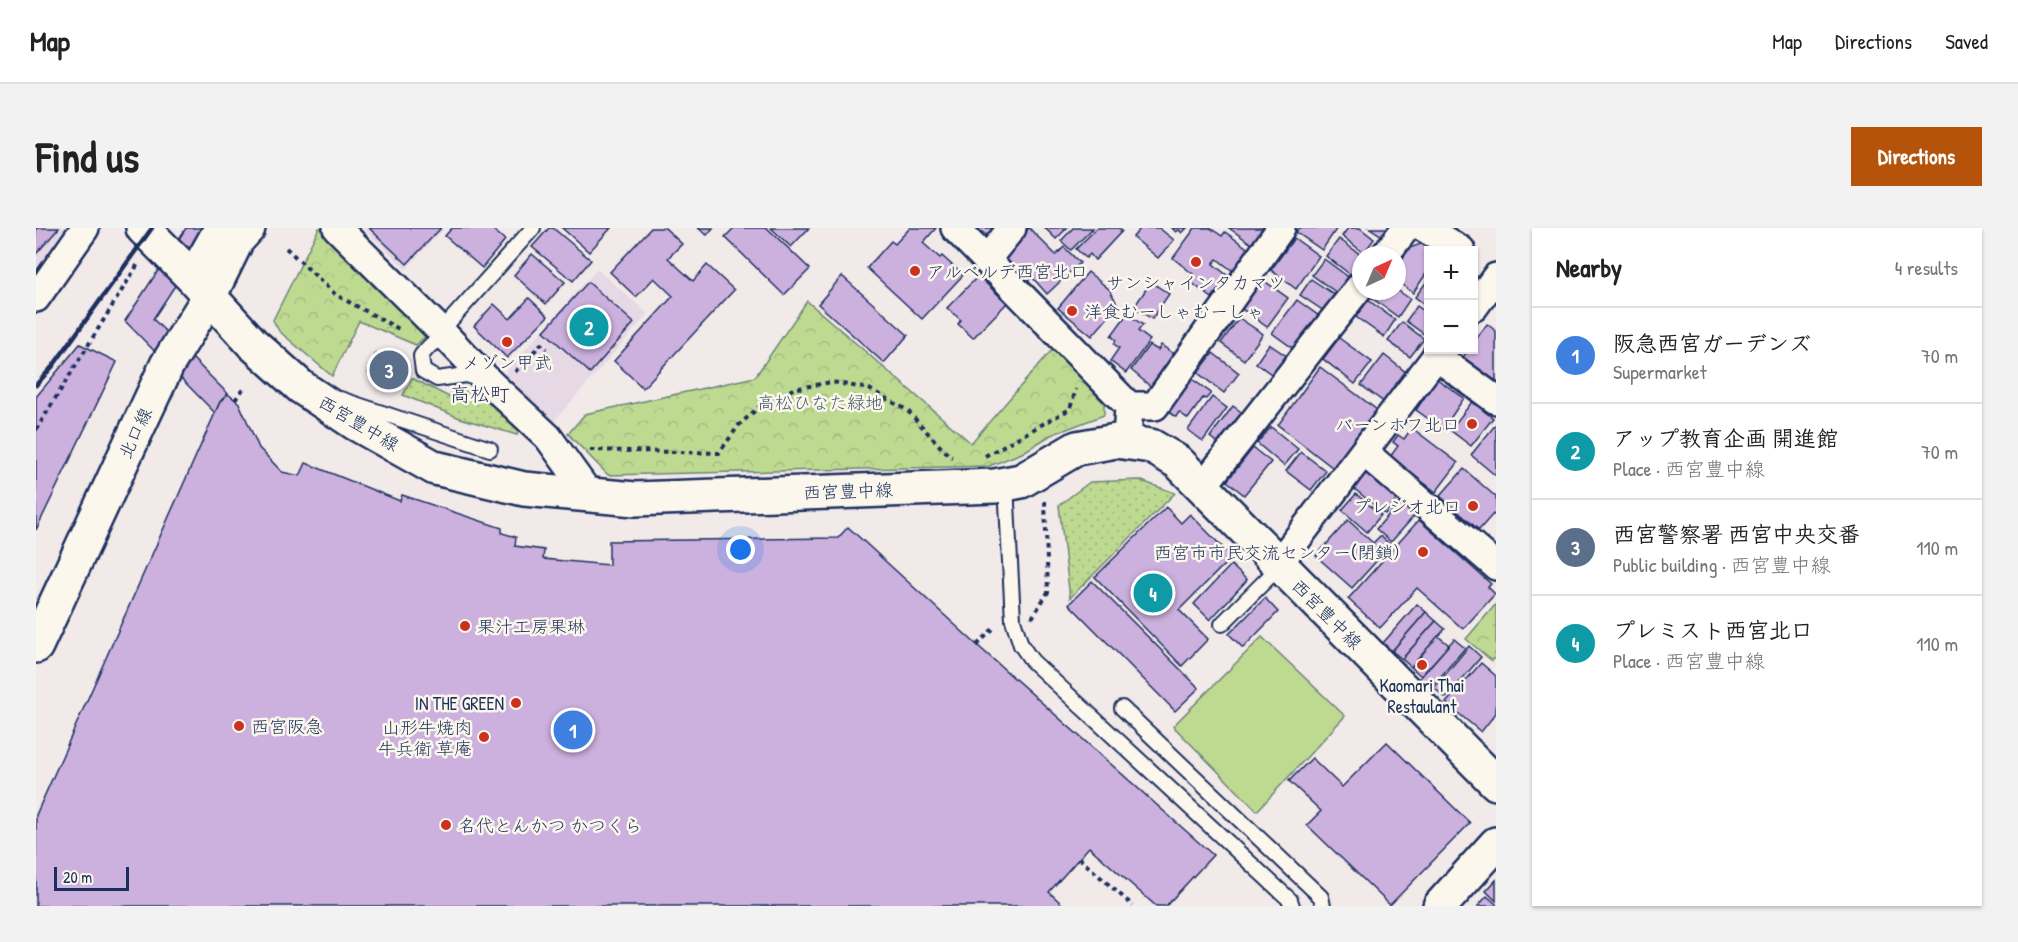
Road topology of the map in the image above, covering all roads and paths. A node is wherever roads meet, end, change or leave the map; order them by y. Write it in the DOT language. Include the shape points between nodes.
graph roads {
  1 [pos="85,228"];
  2 [pos="143,228"];
  3 [pos="218,228"];
  4 [pos="248,228"];
  5 [pos="337,228"];
  6 [pos="532,228"];
  7 [pos="955,228"];
  8 [pos="1012,228"];
  9 [pos="1281,228"];
  10 [pos="1406,228"];
  11 [pos="1424,228"];
  12 [pos="1392,246"];
  13 [pos="1454,246"];
  14 [pos="286,248"];
  15 [pos="986,260"];
  16 [pos="1478,261"];
  17 [pos="138,264"];
  18 [pos="1496,272"];
  19 [pos="1496,277"];
  20 [pos="200,286"];
  21 [pos="1352,296"];
  22 [pos="36,298"];
  23 [pos="1478,300"];
  24 [pos="440,330"];
  25 [pos="547,349"];
  26 [pos="1438,354"];
  27 [pos="1440,354"];
  28 [pos="1090,366"];
  29 [pos="301,387"];
  30 [pos="495,387"];
  31 [pos="243,389"];
  32 [pos="235,400"];
  33 [pos="1496,400"];
  34 [pos="1129,406"];
  35 [pos="36,430"];
  36 [pos="1127,441"];
  37 [pos="490,449"];
  38 [pos="585,450"];
  39 [pos="1364,452"];
  40 [pos="958,458"];
  41 [pos="975,461"];
  42 [pos="1006,484"];
  43 [pos="1203,486"];
  44 [pos="589,494"];
  45 [pos="1053,495"];
  46 [pos="1279,565"];
  47 [pos="1496,566"];
  48 [pos="1000,621"];
  49 [pos="1030,621"];
  50 [pos="1222,624"];
  51 [pos="977,645"];
  52 [pos="36,646"];
  53 [pos="1122,708"];
  54 [pos="1496,783"];
  55 [pos="1496,844"];
  56 [pos="1079,858"];
  57 [pos="1133,906"];
  58 [pos="1292,906"];
  59 [pos="1323,906"];
  60 [pos="1440,906"];
  1 -- 22 [label="street"];
  2 -- 20 [label="main road, 西宮豊中線"];
  3 -- 20 [label="street"];
  4 -- 20 [label="main road, 北口線"];
  5 -- 24 [label="street"];
  6 -- 24 [label="lane"];
  7 -- 15 [label="street"];
  8 -- 15 [label="street"];
  9 -- 34 [label="street" via="1155,406"];
  10 -- 12 [label="street"];
  11 -- 13 [label="street"];
  14 -- 24 [label="path" via="336,295 408,333"];
  15 -- 28 [label="street"];
  16 -- 18 [label="street"];
  17 -- 35 [label="path"];
  19 -- 23 [label="street"];
  20 -- 29 [label="main road, 西宮豊中線" via="253,344"];
  20 -- 52 [label="main road, 北口線"];
  21 -- 43 [label="street"];
  24 -- 30 [label="street"];
  24 -- 30 [label="lane" via="440,340 421,356 423,371 437,379 466,375"];
  25 -- 30 [label="path" via="541,344"];
  26 -- 39 [label="street"];
  27 -- 33 [label="street"];
  28 -- 34 [label="street"];
  28 -- 41 [label="path" via="1079,377 1070,409"];
  29 -- 37 [label="lane"];
  29 -- 44 [label="main road, 西宮豊中線" via="435,468 524,489"];
  30 -- 44 [label="street" via="548,437"];
  31 -- 32 [label="path"];
  34 -- 36 [label="street"];
  36 -- 42 [label="main road, 西宮豊中線" via="1077,448 1021,481"];
  36 -- 43 [label="main road, 西宮豊中線" via="1151,446 1179,462"];
  38 -- 40 [label="path" via="719,453 739,425 760,406 793,388 832,382 869,389 907,410 949,456"];
  39 -- 46 [label="street"];
  39 -- 47 [label="street"];
  42 -- 44 [label="main road, 西宮豊中線" via="635,499"];
  42 -- 58 [label="lane" via="1013,620 1026,653"];
  43 -- 46 [label="main road, 西宮豊中線"];
  45 -- 49 [label="path" via="1045,501 1048,592"];
  46 -- 50 [label="lane"];
  46 -- 54 [label="main road, 西宮豊中線"];
  48 -- 51 [label="path"];
  53 -- 59 [label="lane" via="1321,897"];
  55 -- 60 [label="main road"];
  56 -- 57 [label="path"];
}
